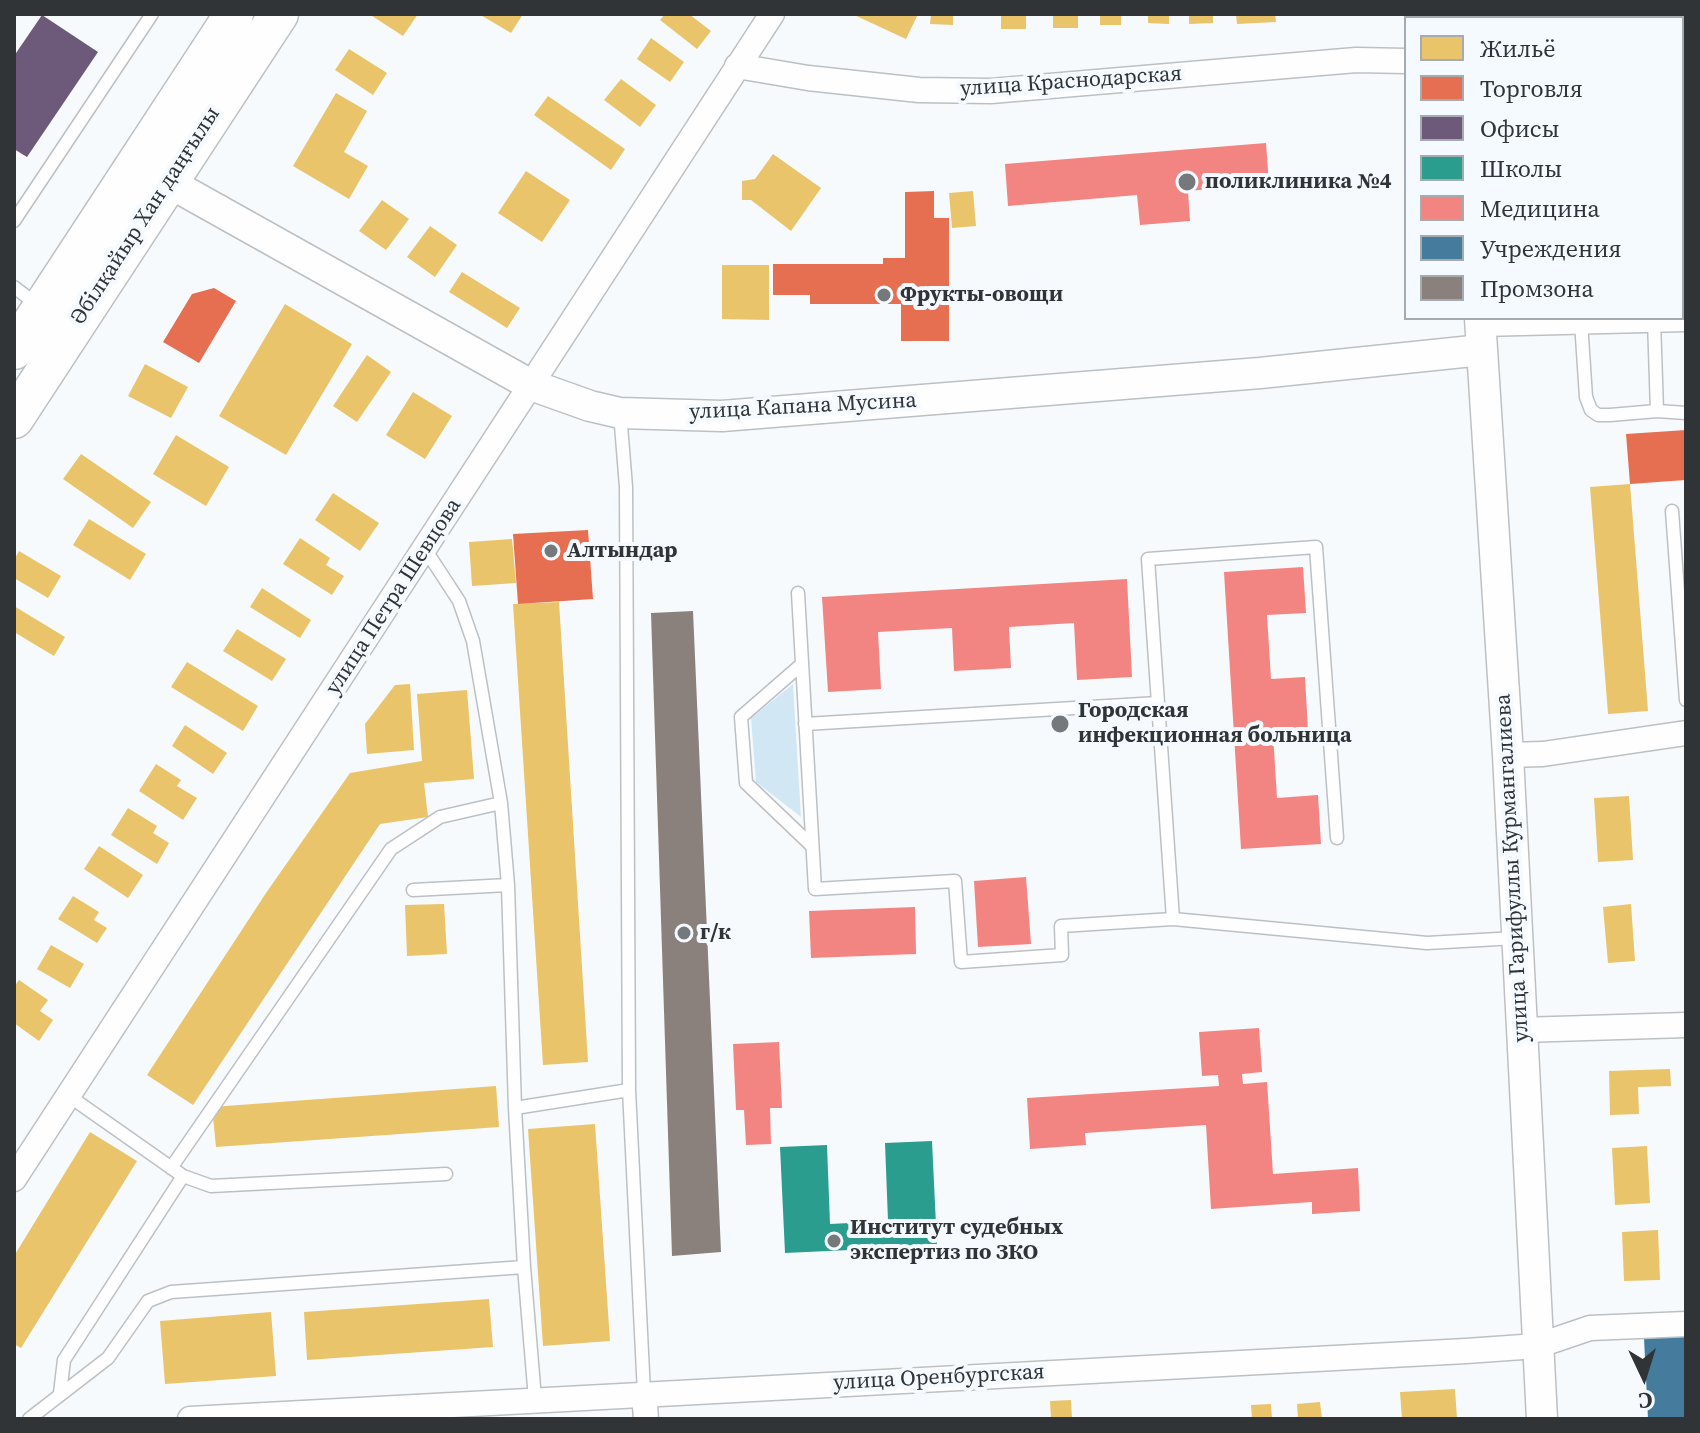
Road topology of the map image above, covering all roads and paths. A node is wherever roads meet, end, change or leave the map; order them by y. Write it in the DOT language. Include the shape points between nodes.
graph roads {
  1 [pos="152,14"];
  2 [pos="234,14"];
  3 [pos="278,14"];
  4 [pos="772,14"];
  5 [pos="1404,61"];
  6 [pos="737,66"];
  7 [pos="133,167"];
  8 [pos="168,182"];
  9 [pos="14,221"];
  10 [pos="28,298"];
  11 [pos="1654,320"];
  12 [pos="1581,322"];
  13 [pos="1481,330"];
  14 [pos="14,350"];
  15 [pos="531,385"];
  16 [pos="1657,411"];
  17 [pos="620,413"];
  18 [pos="1686,413"];
  19 [pos="14,419"];
  20 [pos="1672,511"];
  21 [pos="425,549"];
  22 [pos="798,593"];
  23 [pos="802,664"];
  24 [pos="1686,700"];
  25 [pos="1158,703"];
  26 [pos="805,724"];
  27 [pos="1686,733"];
  28 [pos="1508,755"];
  29 [pos="501,803"];
  30 [pos="1337,838"];
  31 [pos="812,846"];
  32 [pos="508,885"];
  33 [pos="413,890"];
  34 [pos="1173,919"];
  35 [pos="1516,938"];
  36 [pos="1686,1025"];
  37 [pos="1521,1030"];
  38 [pos="629,1090"];
  39 [pos="69,1096"];
  40 [pos="515,1108"];
  41 [pos="171,1168"];
  42 [pos="446,1174"];
  43 [pos="183,1176"];
  44 [pos="14,1179"];
  45 [pos="524,1267"];
  46 [pos="1686,1324"];
  47 [pos="1537,1346"];
  48 [pos="60,1393"];
  49 [pos="644,1393"];
  50 [pos="535,1399"];
  51 [pos="29,1419"];
  52 [pos="190,1419"];
  53 [pos="646,1419"];
  54 [pos="1542,1419"];
  1 -- 9 [label="lane"];
  2 -- 7 [label="main road, Әбілқайыр Хан даңғылы"];
  3 -- 8 [label="main road, Әбілқайыр Хан даңғылы"];
  4 -- 6 [label="street, улица Петра Шевцова"];
  5 -- 6 [label="street, улица Краснодарская" via="1356,60 991,91 919,90"];
  6 -- 15 [label="street, улица Петра Шевцова"];
  7 -- 8 [label="street, улица Капана Мусина"];
  7 -- 10 [label="main road, Әбілқайыр Хан даңғылы"];
  8 -- 15 [label="street, улица Капана Мусина"];
  8 -- 19 [label="main road, Әбілқайыр Хан даңғылы"];
  10 -- 14 [label="main road, Әбілқайыр Хан даңғылы"];
  11 -- 12 [label="street, улица Капана Мусина"];
  11 -- 16 [label="lane"];
  12 -- 13 [label="street, улица Капана Мусина"];
  12 -- 16 [label="lane" via="1591,410 1598,415"];
  13 -- 17 [label="street, улица Капана Мусина" via="1244,375 722,416"];
  13 -- 28 [label="street, улица Гарифуллы Курмангалиева"];
  15 -- 17 [label="street, улица Капана Мусина"];
  15 -- 21 [label="street, улица Петра Шевцова"];
  16 -- 18 [label="lane"];
  17 -- 38 [label="lane" via="626,487"];
  20 -- 24 [label="lane"];
  21 -- 29 [label="lane" via="459,601 473,641"];
  21 -- 39 [label="street, улица Петра Шевцова"];
  22 -- 23 [label="lane"];
  23 -- 26 [label="lane"];
  23 -- 31 [label="lane" via="741,717 746,783"];
  25 -- 26 [label="lane"];
  25 -- 30 [label="lane" via="1148,559 1316,547"];
  25 -- 34 [label="lane"];
  26 -- 31 [label="lane"];
  27 -- 28 [label="street"];
  28 -- 35 [label="street, улица Гарифуллы Курмангалиева"];
  29 -- 32 [label="lane"];
  29 -- 41 [label="lane" via="440,817 391,849"];
  31 -- 34 [label="lane" via="815,889 955,881 961,962 1062,955 1061,926"];
  32 -- 33 [label="lane"];
  32 -- 40 [label="lane"];
  34 -- 35 [label="lane" via="1427,943"];
  35 -- 37 [label="street, улица Гарифуллы Курмангалиева"];
  36 -- 37 [label="street"];
  37 -- 47 [label="street, улица Гарифуллы Курмангалиева"];
  38 -- 40 [label="lane"];
  38 -- 49 [label="lane"];
  39 -- 41 [label="lane"];
  39 -- 44 [label="street, улица Петра Шевцова"];
  40 -- 45 [label="lane"];
  41 -- 43 [label="lane"];
  42 -- 43 [label="lane" via="211,1186"];
  43 -- 48 [label="lane" via="64,1360"];
  45 -- 48 [label="lane" via="171,1292 148,1301 108,1358"];
  45 -- 50 [label="lane"];
  46 -- 47 [label="street, улица Оренбургская" via="1590,1328"];
  47 -- 49 [label="street, улица Оренбургская"];
  47 -- 54 [label="street, улица Гарифуллы Курмангалиева"];
  48 -- 51 [label="lane"];
  49 -- 50 [label="street, улица Оренбургская"];
  49 -- 53 [label="street"];
  50 -- 52 [label="street, улица Оренбургская"];
}
